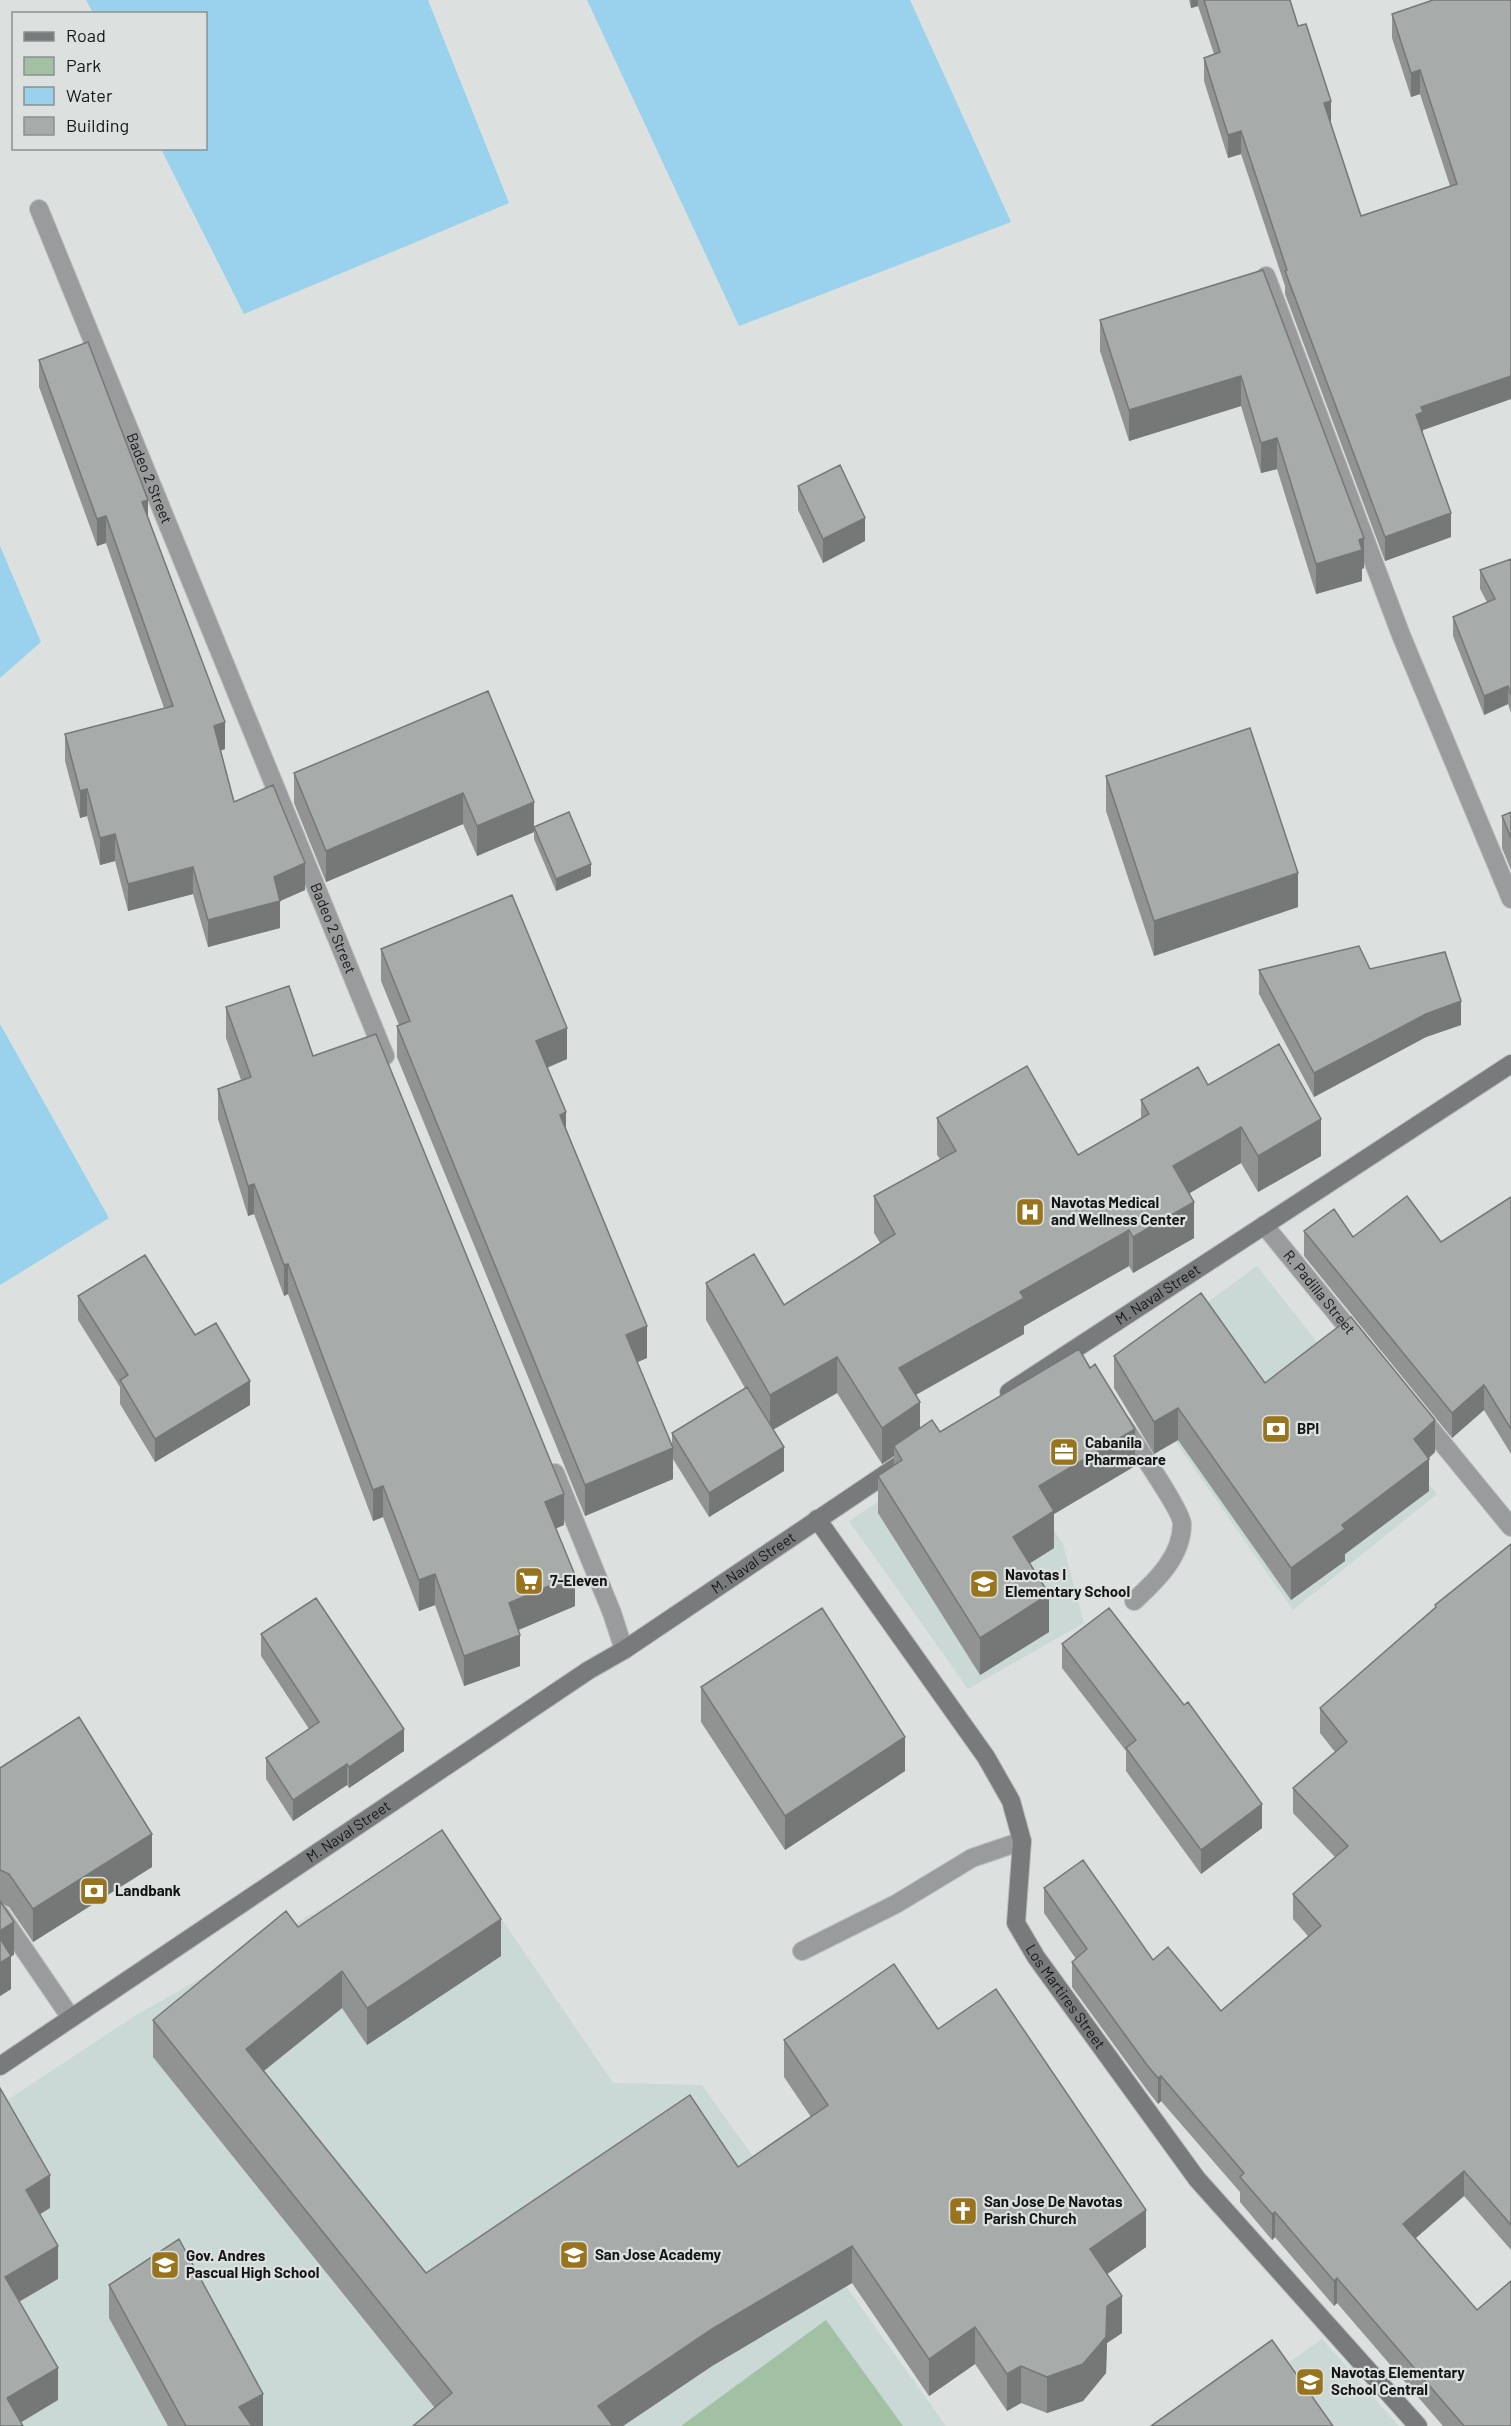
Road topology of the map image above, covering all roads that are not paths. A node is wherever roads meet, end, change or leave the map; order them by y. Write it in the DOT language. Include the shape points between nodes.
graph roads {
  1 [pos="39,209"];
  2 [pos="1266,276"];
  3 [pos="1511,899"];
  4 [pos="1511,1064"];
  5 [pos="390,1069"];
  6 [pos="1264,1225"];
  7 [pos="1076,1348"];
  8 [pos="1370,1355"];
  9 [pos="1087,1367"];
  10 [pos="1406,1399"];
  11 [pos="996,1400"];
  12 [pos="1111,1406"];
  13 [pos="916,1453"];
  14 [pos="548,1457"];
  15 [pos="817,1519"];
  16 [pos="1511,1527"];
  17 [pos="1134,1600"];
  18 [pos="624,1650"];
  19 [pos="1022,1841"];
  20 [pos="0,1914"];
  21 [pos="802,1951"];
  22 [pos="71,2018"];
  23 [pos="0,2066"];
  24 [pos="1418,2426"];
  1 -- 5 [label="street, Badeo 2 Street"];
  2 -- 3 [label="street" via="1401,635"];
  4 -- 6 [label="main road, M. Naval Street"];
  6 -- 7 [label="main road, M. Naval Street"];
  6 -- 8 [label="street, R. Padilla Street"];
  7 -- 9 [label="street"];
  7 -- 11 [label="main road, M. Naval Street"];
  10 -- 16 [label="street"];
  12 -- 17 [label="street" via="1182,1521 1174,1555 1153,1584"];
  13 -- 15 [label="main road, M. Naval Street"];
  14 -- 18 [label="street"];
  15 -- 18 [label="main road, M. Naval Street"];
  15 -- 19 [label="main road, Los Martires Street" via="986,1757 1011,1801"];
  18 -- 22 [label="main road, M. Naval Street"];
  19 -- 21 [label="street" via="972,1858 896,1904"];
  19 -- 24 [label="main road, Los Martires Street" via="1016,1923 1036,1957 1197,2179"];
  20 -- 22 [label="street"];
  22 -- 23 [label="main road, M. Naval Street"];
}
